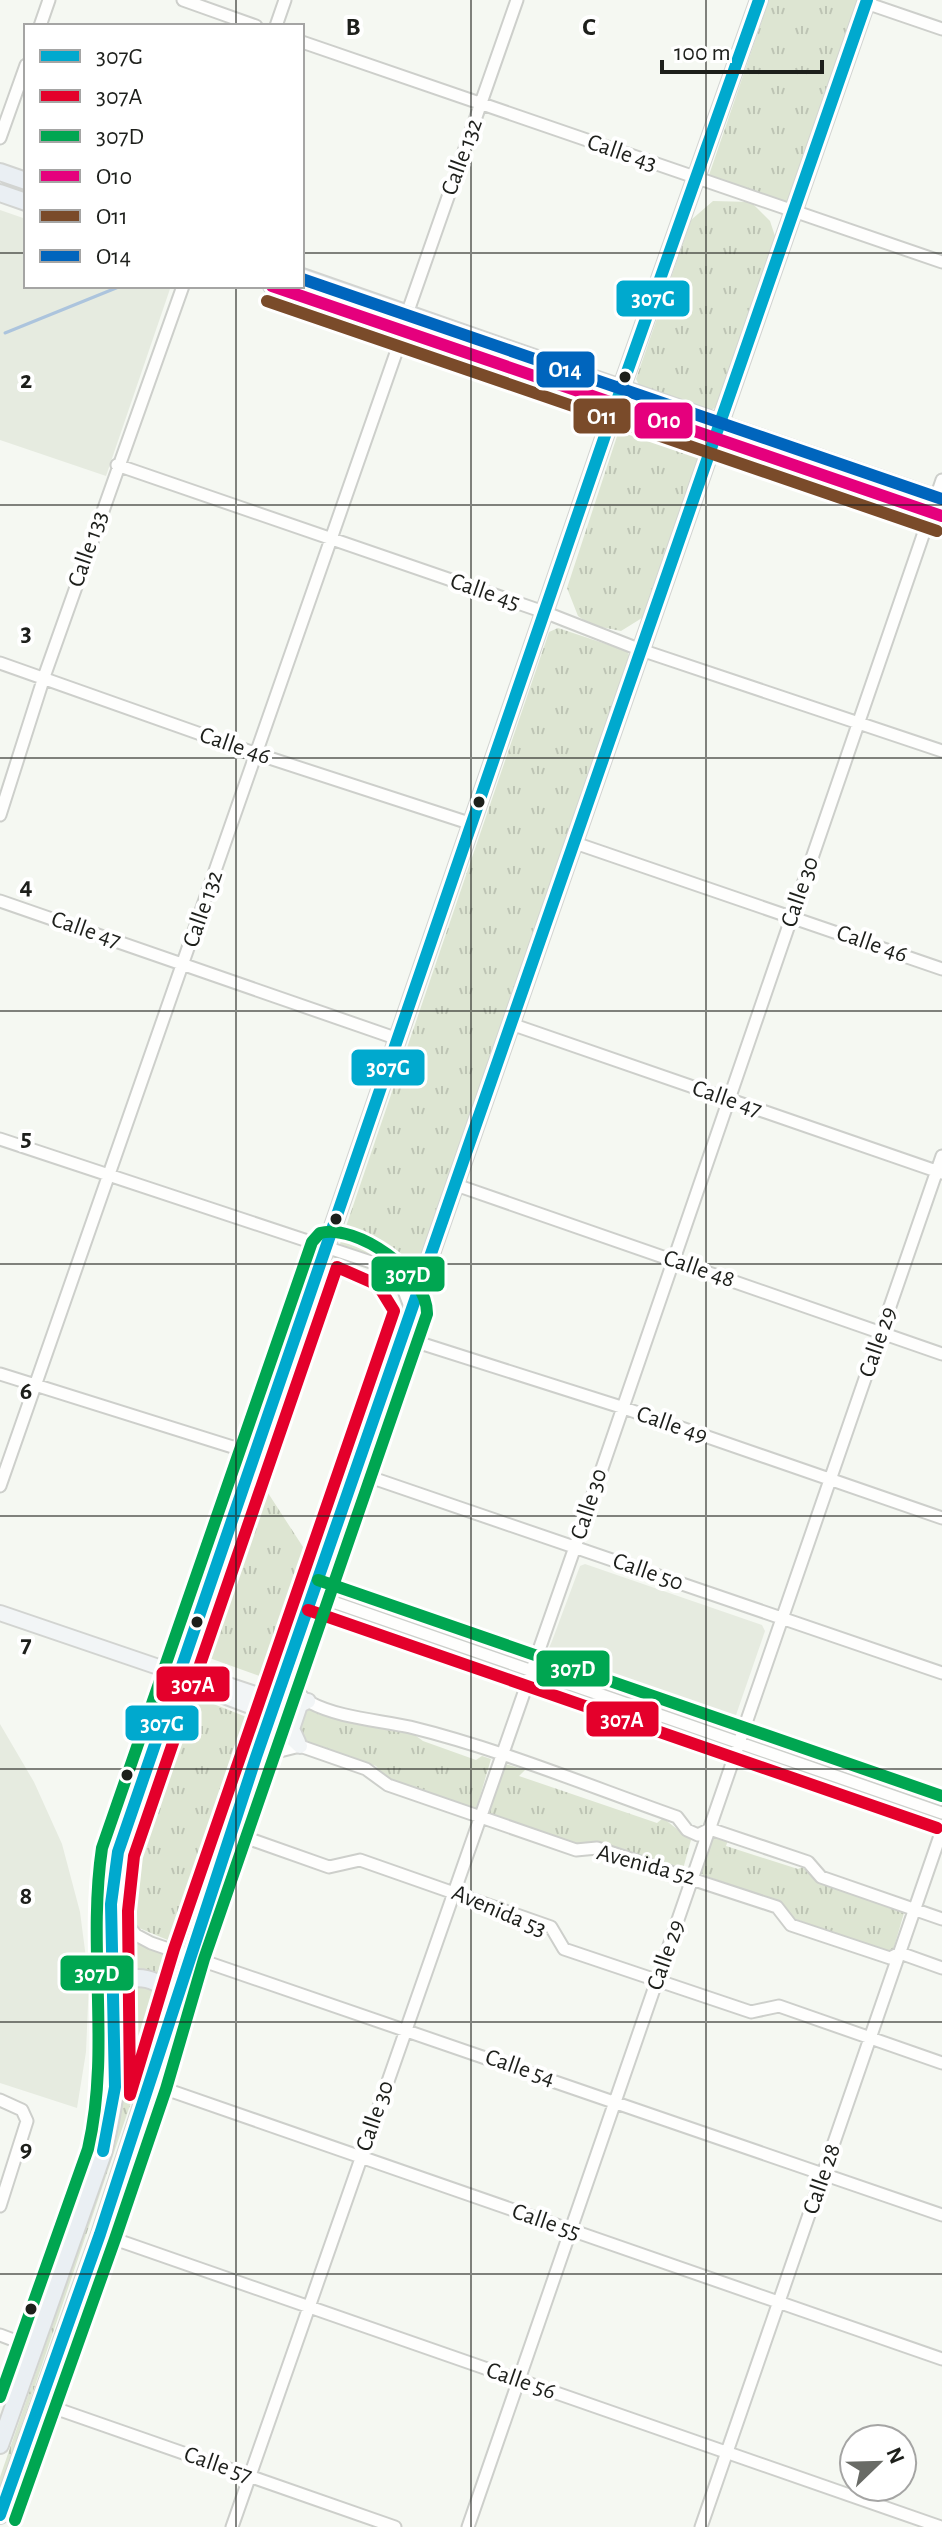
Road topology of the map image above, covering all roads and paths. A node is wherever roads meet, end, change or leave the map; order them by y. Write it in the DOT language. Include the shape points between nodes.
graph roads {
  1 [pos="49,0"];
  2 [pos="183,0"];
  3 [pos="285,0"];
  4 [pos="517,0"];
  5 [pos="759,0"];
  6 [pos="866,1"];
  7 [pos="41,24"];
  8 [pos="250,24"];
  9 [pos="277,24"];
  10 [pos="942,29"];
  11 [pos="304,43"];
  12 [pos="24,71"];
  13 [pos="481,104"];
  14 [pos="0,138"];
  15 [pos="0,172"];
  16 [pos="697,179"];
  17 [pos="24,180"];
  18 [pos="0,193"];
  19 [pos="24,201"];
  20 [pos="794,211"];
  21 [pos="942,262"];
  22 [pos="304,278"];
  23 [pos="182,288"];
  24 [pos="279,288"];
  25 [pos="405,322"];
  26 [pos="621,389"];
  27 [pos="615,407"];
  28 [pos="718,430"];
  29 [pos="117,465"];
  30 [pos="942,480"];
  31 [pos="939,498"];
  32 [pos="937,514"];
  33 [pos="330,540"];
  34 [pos="544,612"];
  35 [pos="641,650"];
  36 [pos="0,663"];
  37 [pos="44,677"];
  38 [pos="859,722"];
  39 [pos="942,751"];
  40 [pos="257,754"];
  41 [pos="0,815"];
  42 [pos="472,824"];
  43 [pos="575,843"];
  44 [pos="0,901"];
  45 [pos="791,916"];
  46 [pos="184,965"];
  47 [pos="942,969"];
  48 [pos="511,1024"];
  49 [pos="398,1039"];
  50 [pos="728,1099"];
  51 [pos="0,1139"];
  52 [pos="942,1156"];
  53 [pos="939,1172"];
  54 [pos="110,1177"];
  55 [pos="456,1185"];
  56 [pos="327,1247"];
  57 [pos="672,1260"];
  58 [pos="411,1310"];
  59 [pos="881,1333"];
  60 [pos="401,1337"];
  61 [pos="942,1354"];
  62 [pos="0,1374"];
  63 [pos="37,1387"];
  64 [pos="621,1407"];
  65 [pos="255,1454"];
  66 [pos="355,1472"];
  67 [pos="830,1480"];
  68 [pos="0,1486"];
  69 [pos="942,1518"];
  70 [pos="575,1547"];
  71 [pos="313,1595"];
  72 [pos="0,1613"];
  73 [pos="783,1618"];
  74 [pos="288,1666"];
  75 [pos="530,1670"];
  76 [pos="942,1673"];
  77 [pos="179,1674"];
  78 [pos="277,1699"];
  79 [pos="308,1701"];
  80 [pos="270,1717"];
  81 [pos="739,1743"];
  82 [pos="300,1746"];
  83 [pos="500,1756"];
  84 [pos="256,1757"];
  85 [pos="942,1813"];
  86 [pos="479,1816"];
  87 [pos="710,1829"];
  88 [pos="942,1830"];
  89 [pos="230,1832"];
  90 [pos="693,1877"];
  91 [pos="453,1891"];
  92 [pos="111,1904"];
  93 [pos="915,1909"];
  94 [pos="942,1919"];
  95 [pos="900,1953"];
  96 [pos="189,1954"];
  97 [pos="942,1968"];
  98 [pos="657,1981"];
  99 [pos="112,1989"];
  100 [pos="175,2003"];
  101 [pos="406,2028"];
  102 [pos="871,2036"];
  103 [pos="942,2063"];
  104 [pos="151,2084"];
  105 [pos="0,2100"];
  106 [pos="615,2101"];
  107 [pos="361,2157"];
  108 [pos="824,2173"];
  109 [pos="0,2206"];
  110 [pos="942,2215"];
  111 [pos="571,2230"];
  112 [pos="100,2234"];
  113 [pos="779,2302"];
  114 [pos="309,2307"];
  115 [pos="0,2335"];
  116 [pos="32,2347"];
  117 [pos="942,2359"];
  118 [pos="519,2380"];
  119 [pos="40,2403"];
  120 [pos="0,2445"];
  121 [pos="727,2453"];
  122 [pos="250,2476"];
  123 [pos="0,2515"];
  124 [pos="942,2518"];
  125 [pos="232,2527"];
  126 [pos="395,2527"];
  127 [pos="468,2527"];
  128 [pos="701,2527"];
  129 [pos="940,2527"];
  1 -- 7 [label="street"];
  2 -- 8 [label="street"];
  3 -- 9 [label="street"];
  4 -- 13 [label="street, Calle 132"];
  5 -- 16 [label="highway"];
  6 -- 10 [label="street"];
  6 -- 20 [label="highway"];
  11 -- 13 [label="street, Calle 43"];
  12 -- 14 [label="street"];
  13 -- 16 [label="street, Calle 43"];
  13 -- 25 [label="street, Calle 132"];
  15 -- 17 [label="highway"];
  16 -- 20 [label="street, Calle 43"];
  16 -- 26 [label="highway"];
  18 -- 19 [label="highway"];
  20 -- 21 [label="street, Calle 43"];
  20 -- 28 [label="highway"];
  22 -- 25 [label="highway"];
  23 -- 29 [label="street, Calle 133"];
  24 -- 25 [label="highway"];
  25 -- 26 [label="highway"];
  25 -- 27 [label="highway"];
  25 -- 33 [label="street, Calle 132"];
  26 -- 27 [label="highway"];
  26 -- 28 [label="highway"];
  27 -- 28 [label="highway"];
  27 -- 34 [label="highway"];
  28 -- 31 [label="main road"];
  28 -- 32 [label="main road"];
  28 -- 35 [label="highway"];
  29 -- 33 [label="street, Calle 45"];
  29 -- 37 [label="street, Calle 133"];
  30 -- 31 [label="street, Calle 30"];
  31 -- 32 [label="street, Calle 30"];
  32 -- 38 [label="street, Calle 30"];
  33 -- 34 [label="street, Calle 45"];
  33 -- 40 [label="street, Calle 132"];
  34 -- 35 [label="street, Calle 45"];
  34 -- 42 [label="highway"];
  35 -- 38 [label="street, Calle 45"];
  35 -- 43 [label="highway"];
  36 -- 37 [label="street, Calle 46"];
  37 -- 40 [label="street, Calle 46"];
  37 -- 41 [label="street, Calle 133"];
  38 -- 39 [label="street, Calle 45"];
  38 -- 45 [label="street, Calle 30"];
  40 -- 42 [label="street, Calle 46"];
  40 -- 46 [label="street, Calle 132"];
  42 -- 49 [label="highway"];
  43 -- 45 [label="street, Calle 46"];
  43 -- 48 [label="highway"];
  44 -- 46 [label="street, Calle 47"];
  45 -- 47 [label="street, Calle 46"];
  45 -- 50 [label="street, Calle 30"];
  46 -- 49 [label="street, Calle 47"];
  46 -- 54 [label="street, Calle 132"];
  48 -- 50 [label="street, Calle 47"];
  48 -- 55 [label="highway"];
  49 -- 56 [label="highway"];
  50 -- 53 [label="street, Calle 47"];
  50 -- 57 [label="street, Calle 30"];
  51 -- 54 [label="street"];
  52 -- 53 [label="street, Calle 29"];
  53 -- 59 [label="street, Calle 29"];
  54 -- 56 [label="street"];
  54 -- 63 [label="street, Calle 132"];
  55 -- 57 [label="street, Calle 48"];
  55 -- 58 [label="highway"];
  56 -- 58 [label="street" via="380,1265 401,1283"];
  56 -- 65 [label="highway"];
  57 -- 59 [label="street, Calle 48"];
  57 -- 64 [label="street, Calle 30"];
  58 -- 60 [label="highway"];
  59 -- 61 [label="street, Calle 48"];
  59 -- 67 [label="street, Calle 29"];
  60 -- 64 [label="street, Calle 49"];
  60 -- 66 [label="highway"];
  62 -- 63 [label="street"];
  63 -- 65 [label="street"];
  63 -- 68 [label="street, Calle 132"];
  64 -- 67 [label="street, Calle 49"];
  64 -- 70 [label="street, Calle 30"];
  65 -- 77 [label="highway"];
  66 -- 70 [label="street, Calle 50"];
  66 -- 71 [label="highway"];
  67 -- 69 [label="street, Calle 49"];
  67 -- 73 [label="street, Calle 29"];
  70 -- 73 [label="street, Calle 50"];
  70 -- 75 [label="street, Calle 30"];
  71 -- 74 [label="highway"];
  71 -- 75 [label="street"];
  72 -- 77 [label="main road, Avenida 52"];
  73 -- 76 [label="street, Calle 50"];
  73 -- 81 [label="street, Calle 29"];
  74 -- 78 [label="highway"];
  74 -- 79 [label="street"];
  75 -- 81 [label="street"];
  75 -- 83 [label="street, Calle 30"];
  77 -- 78 [label="main road, Avenida 52"];
  77 -- 80 [label="main road, Avenida 52"];
  77 -- 92 [label="highway" via="118,1852"];
  78 -- 79 [label="main road, Avenida 52"];
  78 -- 80 [label="highway"];
  79 -- 82 [label="main road" via="300,1705 292,1729"];
  79 -- 83 [label="street, Avenida 52"];
  80 -- 82 [label="main road, Avenida 52"];
  80 -- 84 [label="highway"];
  81 -- 85 [label="street"];
  81 -- 87 [label="street, Calle 29"];
  82 -- 84 [label="street"];
  82 -- 86 [label="street, Avenida 52" via="366,1769 388,1785"];
  83 -- 86 [label="street, Calle 30"];
  83 -- 87 [label="street, Avenida 52" via="677,1817 698,1835"];
  84 -- 89 [label="highway"];
  86 -- 90 [label="street, Avenida 52" via="576,1850 597,1848"];
  86 -- 91 [label="street, Calle 30"];
  87 -- 90 [label="street, Calle 29"];
  87 -- 93 [label="street, Avenida 52" via="808,1862 821,1877"];
  88 -- 93 [label="street, Calle 28"];
  89 -- 91 [label="street, Avenida 53" via="329,1867 360,1860"];
  89 -- 96 [label="highway"];
  90 -- 95 [label="street, Avenida 52" via="777,1907 791,1925 890,1958"];
  90 -- 98 [label="street, Calle 29"];
  91 -- 98 [label="street, Avenida 53" via="551,1927 564,1949"];
  91 -- 101 [label="street, Calle 30"];
  92 -- 96 [label="street, Calle 54" via="136,1935"];
  92 -- 99 [label="highway"];
  93 -- 94 [label="street, Avenida 52"];
  93 -- 95 [label="street, Calle 28"];
  95 -- 97 [label="street, Avenida 52"];
  95 -- 102 [label="street, Calle 28"];
  96 -- 100 [label="highway"];
  96 -- 101 [label="street, Calle 54"];
  98 -- 102 [label="street, Avenida 53" via="751,2012 779,2006"];
  98 -- 106 [label="street, Calle 29"];
  99 -- 100 [label="highway" via="126,1980 145,1978 163,1986"];
  99 -- 116 [label="highway" via="115,2087 103,2153"];
  100 -- 104 [label="highway"];
  101 -- 106 [label="street, Calle 54"];
  101 -- 107 [label="street, Calle 30"];
  102 -- 103 [label="street, Avenida 53"];
  102 -- 108 [label="street, Calle 28"];
  104 -- 107 [label="street, Calle 55"];
  104 -- 112 [label="highway"];
  105 -- 109 [label="street" via="26,2116"];
  106 -- 108 [label="street, Calle 54"];
  106 -- 111 [label="street, Calle 29"];
  107 -- 111 [label="street, Calle 55"];
  107 -- 114 [label="street, Calle 30"];
  108 -- 110 [label="street, Calle 54"];
  108 -- 113 [label="street, Calle 28"];
  111 -- 113 [label="street, Calle 55"];
  111 -- 118 [label="street, Calle 29"];
  112 -- 114 [label="street, Calle 56"];
  112 -- 119 [label="highway"];
  113 -- 117 [label="street, Calle 55"];
  113 -- 121 [label="street, Calle 28"];
  114 -- 118 [label="street, Calle 56"];
  114 -- 122 [label="street, Calle 30"];
  115 -- 116 [label="street"];
  116 -- 120 [label="highway"];
  118 -- 121 [label="street, Calle 56"];
  118 -- 127 [label="street, Calle 29"];
  119 -- 122 [label="street, Calle 57"];
  119 -- 123 [label="highway"];
  121 -- 128 [label="street, Calle 28"];
  121 -- 129 [label="street, Calle 56"];
  122 -- 125 [label="street, Calle 30"];
  122 -- 126 [label="street, Calle 57"];
  124 -- 129 [label="street"];
}
